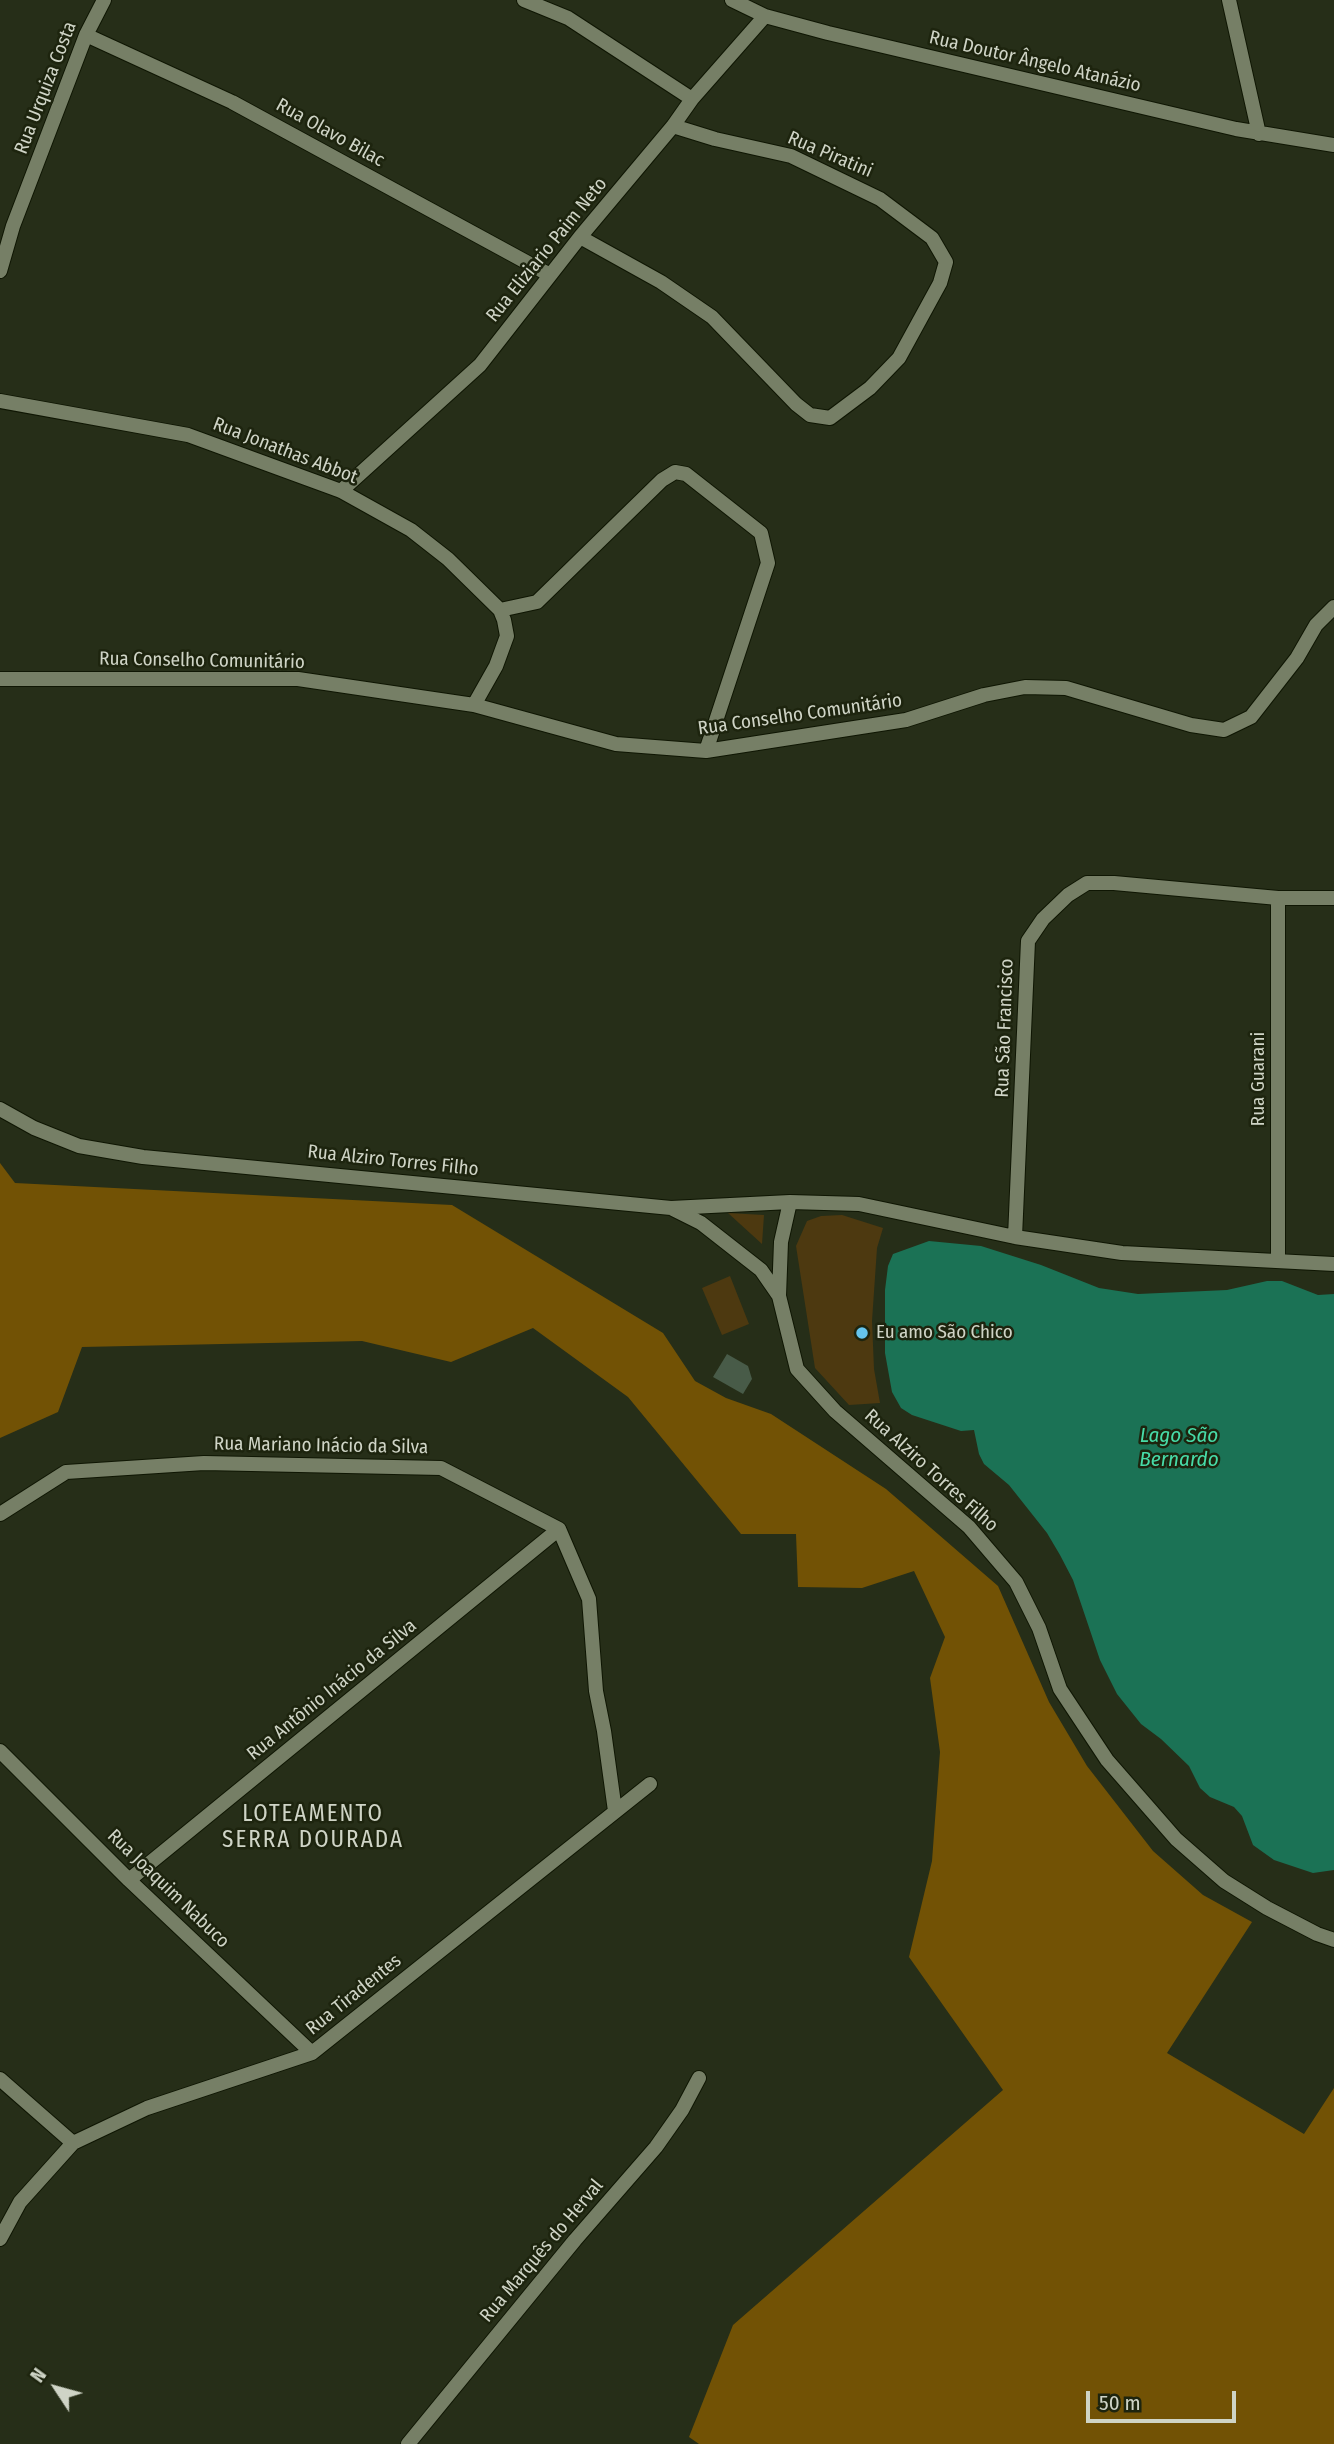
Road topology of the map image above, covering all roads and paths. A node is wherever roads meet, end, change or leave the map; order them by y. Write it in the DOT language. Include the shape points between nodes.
graph roads {
  1 [pos="104,0"];
  2 [pos="524,0"];
  3 [pos="732,0"];
  4 [pos="1229,0"];
  5 [pos="765,16"];
  6 [pos="86,35"];
  7 [pos="692,99"];
  8 [pos="673,126"];
  9 [pos="1259,134"];
  10 [pos="1334,145"];
  11 [pos="580,237"];
  12 [pos="0,271"];
  13 [pos="550,275"];
  14 [pos="0,401"];
  15 [pos="341,491"];
  16 [pos="1334,607"];
  17 [pos="500,610"];
  18 [pos="0,679"];
  19 [pos="474,705"];
  20 [pos="706,751"];
  21 [pos="1278,898"];
  22 [pos="1334,898"];
  23 [pos="0,1109"];
  24 [pos="790,1202"];
  25 [pos="671,1208"];
  26 [pos="1015,1237"];
  27 [pos="1278,1260"];
  28 [pos="1334,1264"];
  29 [pos="779,1296"];
  30 [pos="0,1514"];
  31 [pos="559,1529"];
  32 [pos="0,1751"];
  33 [pos="650,1783"];
  34 [pos="615,1811"];
  35 [pos="129,1880"];
  36 [pos="1334,1940"];
  37 [pos="312,2053"];
  38 [pos="699,2078"];
  39 [pos="0,2079"];
  40 [pos="73,2143"];
  41 [pos="20,2202"];
  42 [pos="0,2215"];
  43 [pos="0,2239"];
  44 [pos="408,2444"];
  1 -- 6 [label="street, Rua Urquiza Costa"];
  2 -- 7 [label="street" via="568,18"];
  3 -- 5 [label="street, Rua Doutor Ângelo Atanázio"];
  4 -- 9 [label="street"];
  5 -- 7 [label="street, Rua Eliziario Paim Neto"];
  5 -- 9 [label="street, Rua Doutor Ângelo Atanázio"];
  6 -- 12 [label="street, Rua Urquiza Costa"];
  6 -- 13 [label="street, Rua Olavo Bilac" via="232,102"];
  7 -- 8 [label="street, Rua Eliziario Paim Neto"];
  8 -- 11 [label="street, Rua Eliziario Paim Neto"];
  8 -- 11 [label="street, Rua Piratini" via="791,156 826,171 880,199 932,238 946,262 940,283 899,358 870,388 830,418 810,415 712,317"];
  9 -- 10 [label="street, Rua Doutor Ângelo Atanázio"];
  11 -- 13 [label="street, Rua Eliziario Paim Neto"];
  13 -- 15 [label="street, Rua Eliziario Paim Neto" via="480,365"];
  14 -- 15 [label="street, Rua Jonathas Abbot" via="188,435"];
  15 -- 17 [label="street, Rua Jonathas Abbot" via="411,530"];
  16 -- 20 [label="street, Rua Conselho Comunitário" via="1316,625 1297,659 1251,717 1224,730 1191,725 1066,688 1025,687 906,720"];
  17 -- 19 [label="street" via="507,636"];
  17 -- 20 [label="street" via="537,602 662,480 675,472 687,474 761,533 768,563"];
  18 -- 19 [label="street, Rua Conselho Comunitário" via="298,679"];
  19 -- 20 [label="street, Rua Conselho Comunitário" via="616,744"];
  21 -- 22 [label="street, Rua São Francisco"];
  21 -- 26 [label="street, Rua São Francisco" via="1087,883 1043,919 1028,942"];
  21 -- 27 [label="street, Rua Guarani"];
  23 -- 25 [label="street, Rua Alziro Torres Filho" via="79,1146 142,1157"];
  24 -- 25 [label="street, Rua Alziro Torres Filho"];
  24 -- 26 [label="street, Rua Alziro Torres Filho" via="859,1205"];
  24 -- 29 [label="street, Rua Alziro Torres Filho" via="781,1242"];
  25 -- 29 [label="street" via="701,1223 761,1270"];
  26 -- 27 [label="street, Rua Alziro Torres Filho" via="1122,1253"];
  27 -- 28 [label="street, Rua Alziro Torres Filho"];
  29 -- 36 [label="street, Rua Alziro Torres Filho" via="797,1369 835,1411 969,1527 1016,1582 1060,1689 1107,1760 1176,1839 1224,1881"];
  30 -- 31 [label="street, Rua Mariano Inácio da Silva" via="66,1472 205,1463 441,1468"];
  31 -- 34 [label="street" via="589,1600 596,1691"];
  31 -- 35 [label="street, Rua Antônio Inácio da Silva"];
  32 -- 35 [label="street, Rua Joaquim Nabuco"];
  33 -- 34 [label="street, Rua Tiradentes"];
  34 -- 37 [label="street, Rua Tiradentes"];
  35 -- 37 [label="street, Rua Joaquim Nabuco"];
  37 -- 40 [label="street, Rua Tiradentes" via="147,2108"];
  38 -- 44 [label="street, Rua Marquês do Herval" via="656,2147"];
  39 -- 40 [label="street"];
  40 -- 41 [label="street, Rua Tiradentes"];
  41 -- 42 [label="street"];
  41 -- 43 [label="street, Rua Tiradentes"];
}
